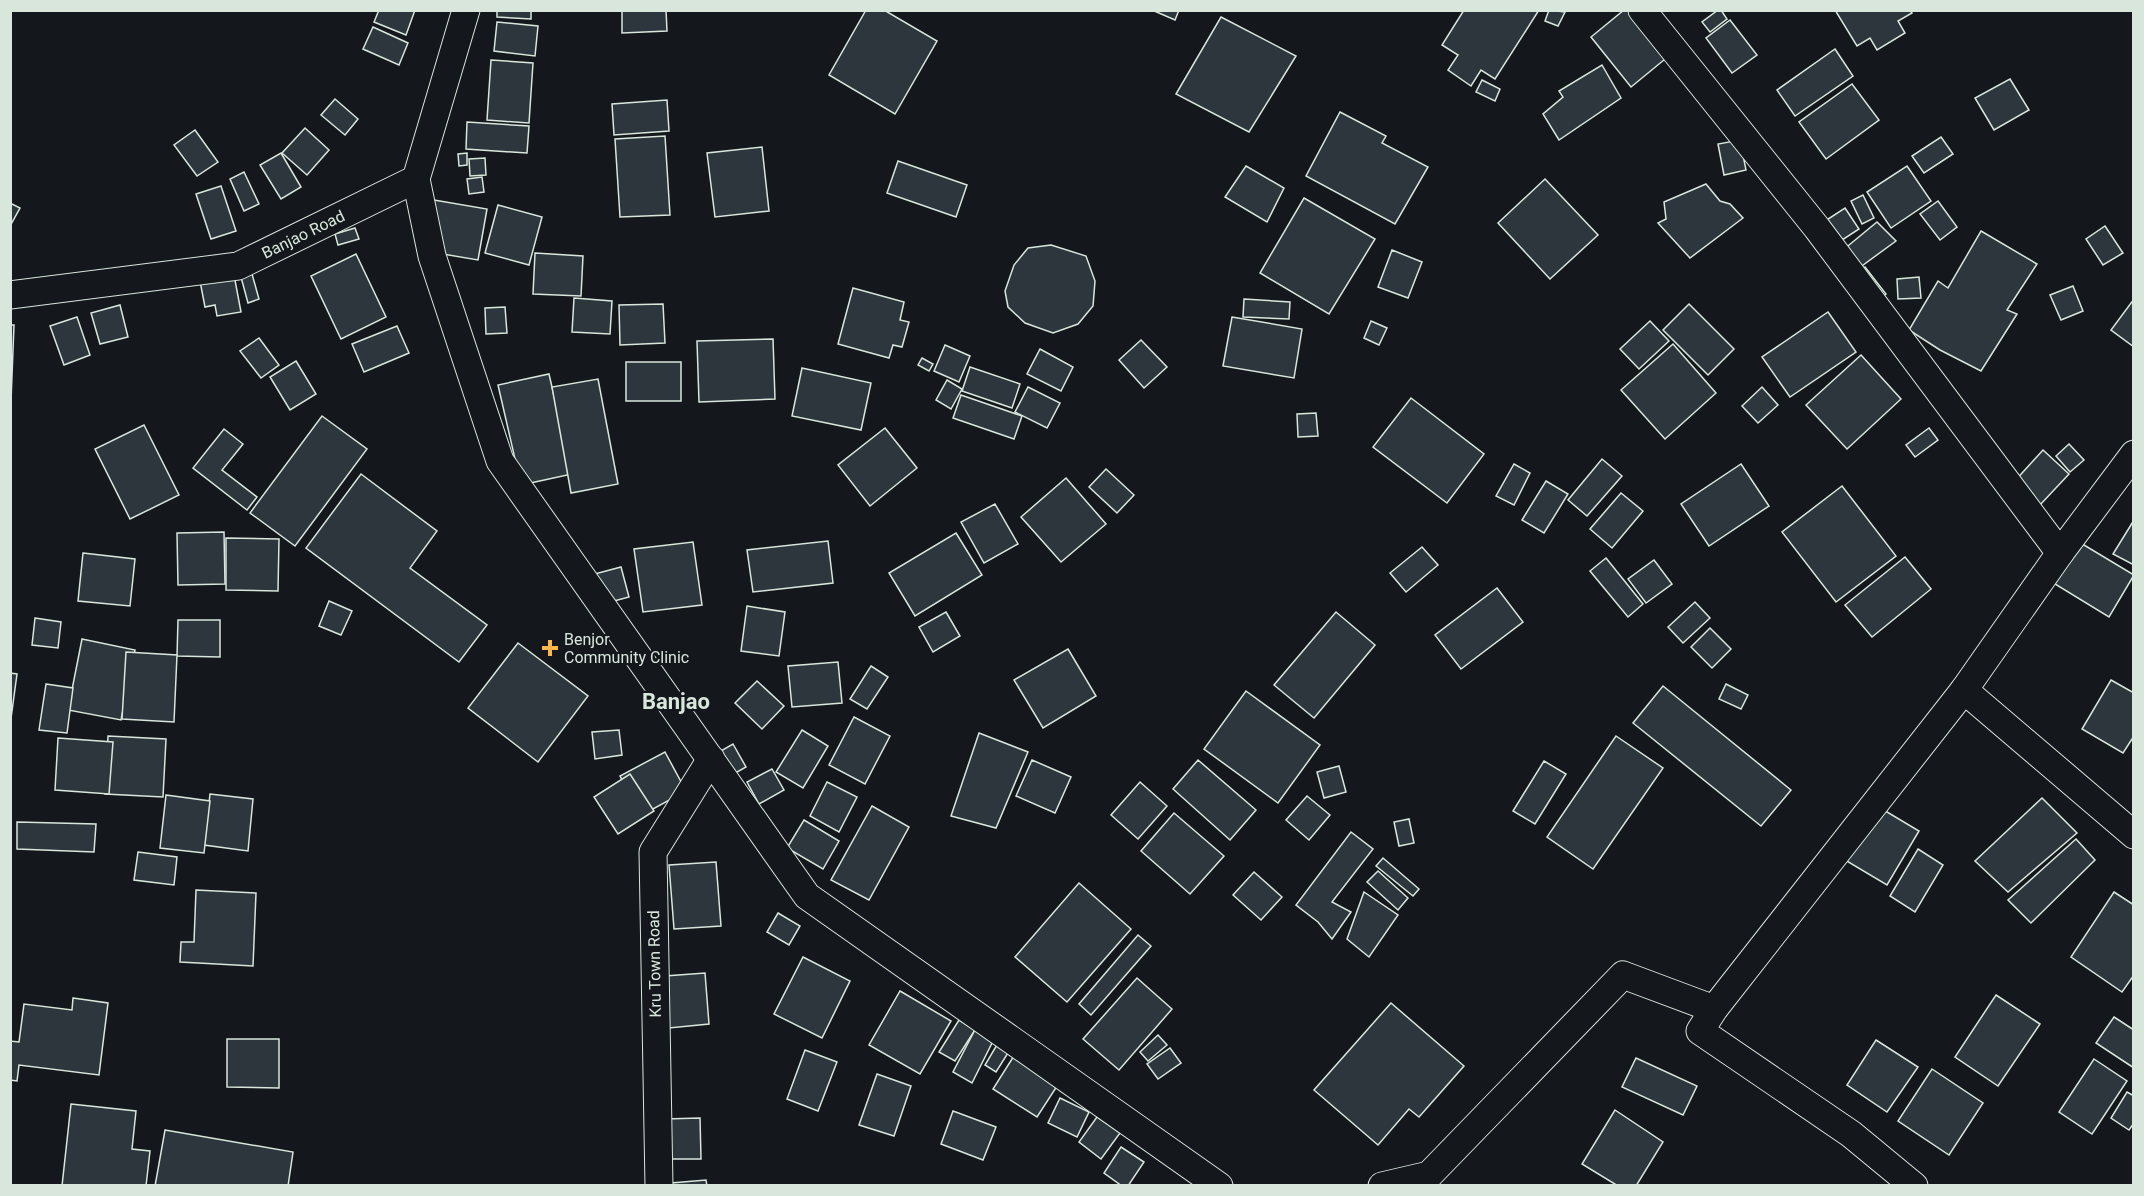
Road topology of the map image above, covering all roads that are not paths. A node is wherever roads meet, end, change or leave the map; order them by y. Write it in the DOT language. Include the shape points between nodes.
graph roads {
  1 [pos="466,10"];
  2 [pos="1642,10"];
  3 [pos="416,179"];
  4 [pos="10,295"];
  5 [pos="2133,454"];
  6 [pos="2060,553"];
  7 [pos="1964,690"];
  8 [pos="711,759"];
  9 [pos="2133,835"];
  10 [pos="1714,1009"];
  11 [pos="659,1185"];
  12 [pos="1219,1185"];
  13 [pos="1382,1185"];
  14 [pos="1914,1185"];
  1 -- 3 [label="street"];
  2 -- 6 [label="street" via="1817,228"];
  3 -- 4 [label="street, Banjao Road" via="238,266"];
  3 -- 8 [label="street" via="432,256 500,461"];
  5 -- 6 [label="street"];
  6 -- 7 [label="street"];
  7 -- 9 [label="street"];
  7 -- 10 [label="street"];
  8 -- 11 [label="street, Kru Town Road" via="653,852"];
  8 -- 12 [label="street" via="807,896"];
  10 -- 13 [label="street" via="1623,975 1429,1175"];
  10 -- 14 [label="street" via="1700,1031 1851,1134"];
}
